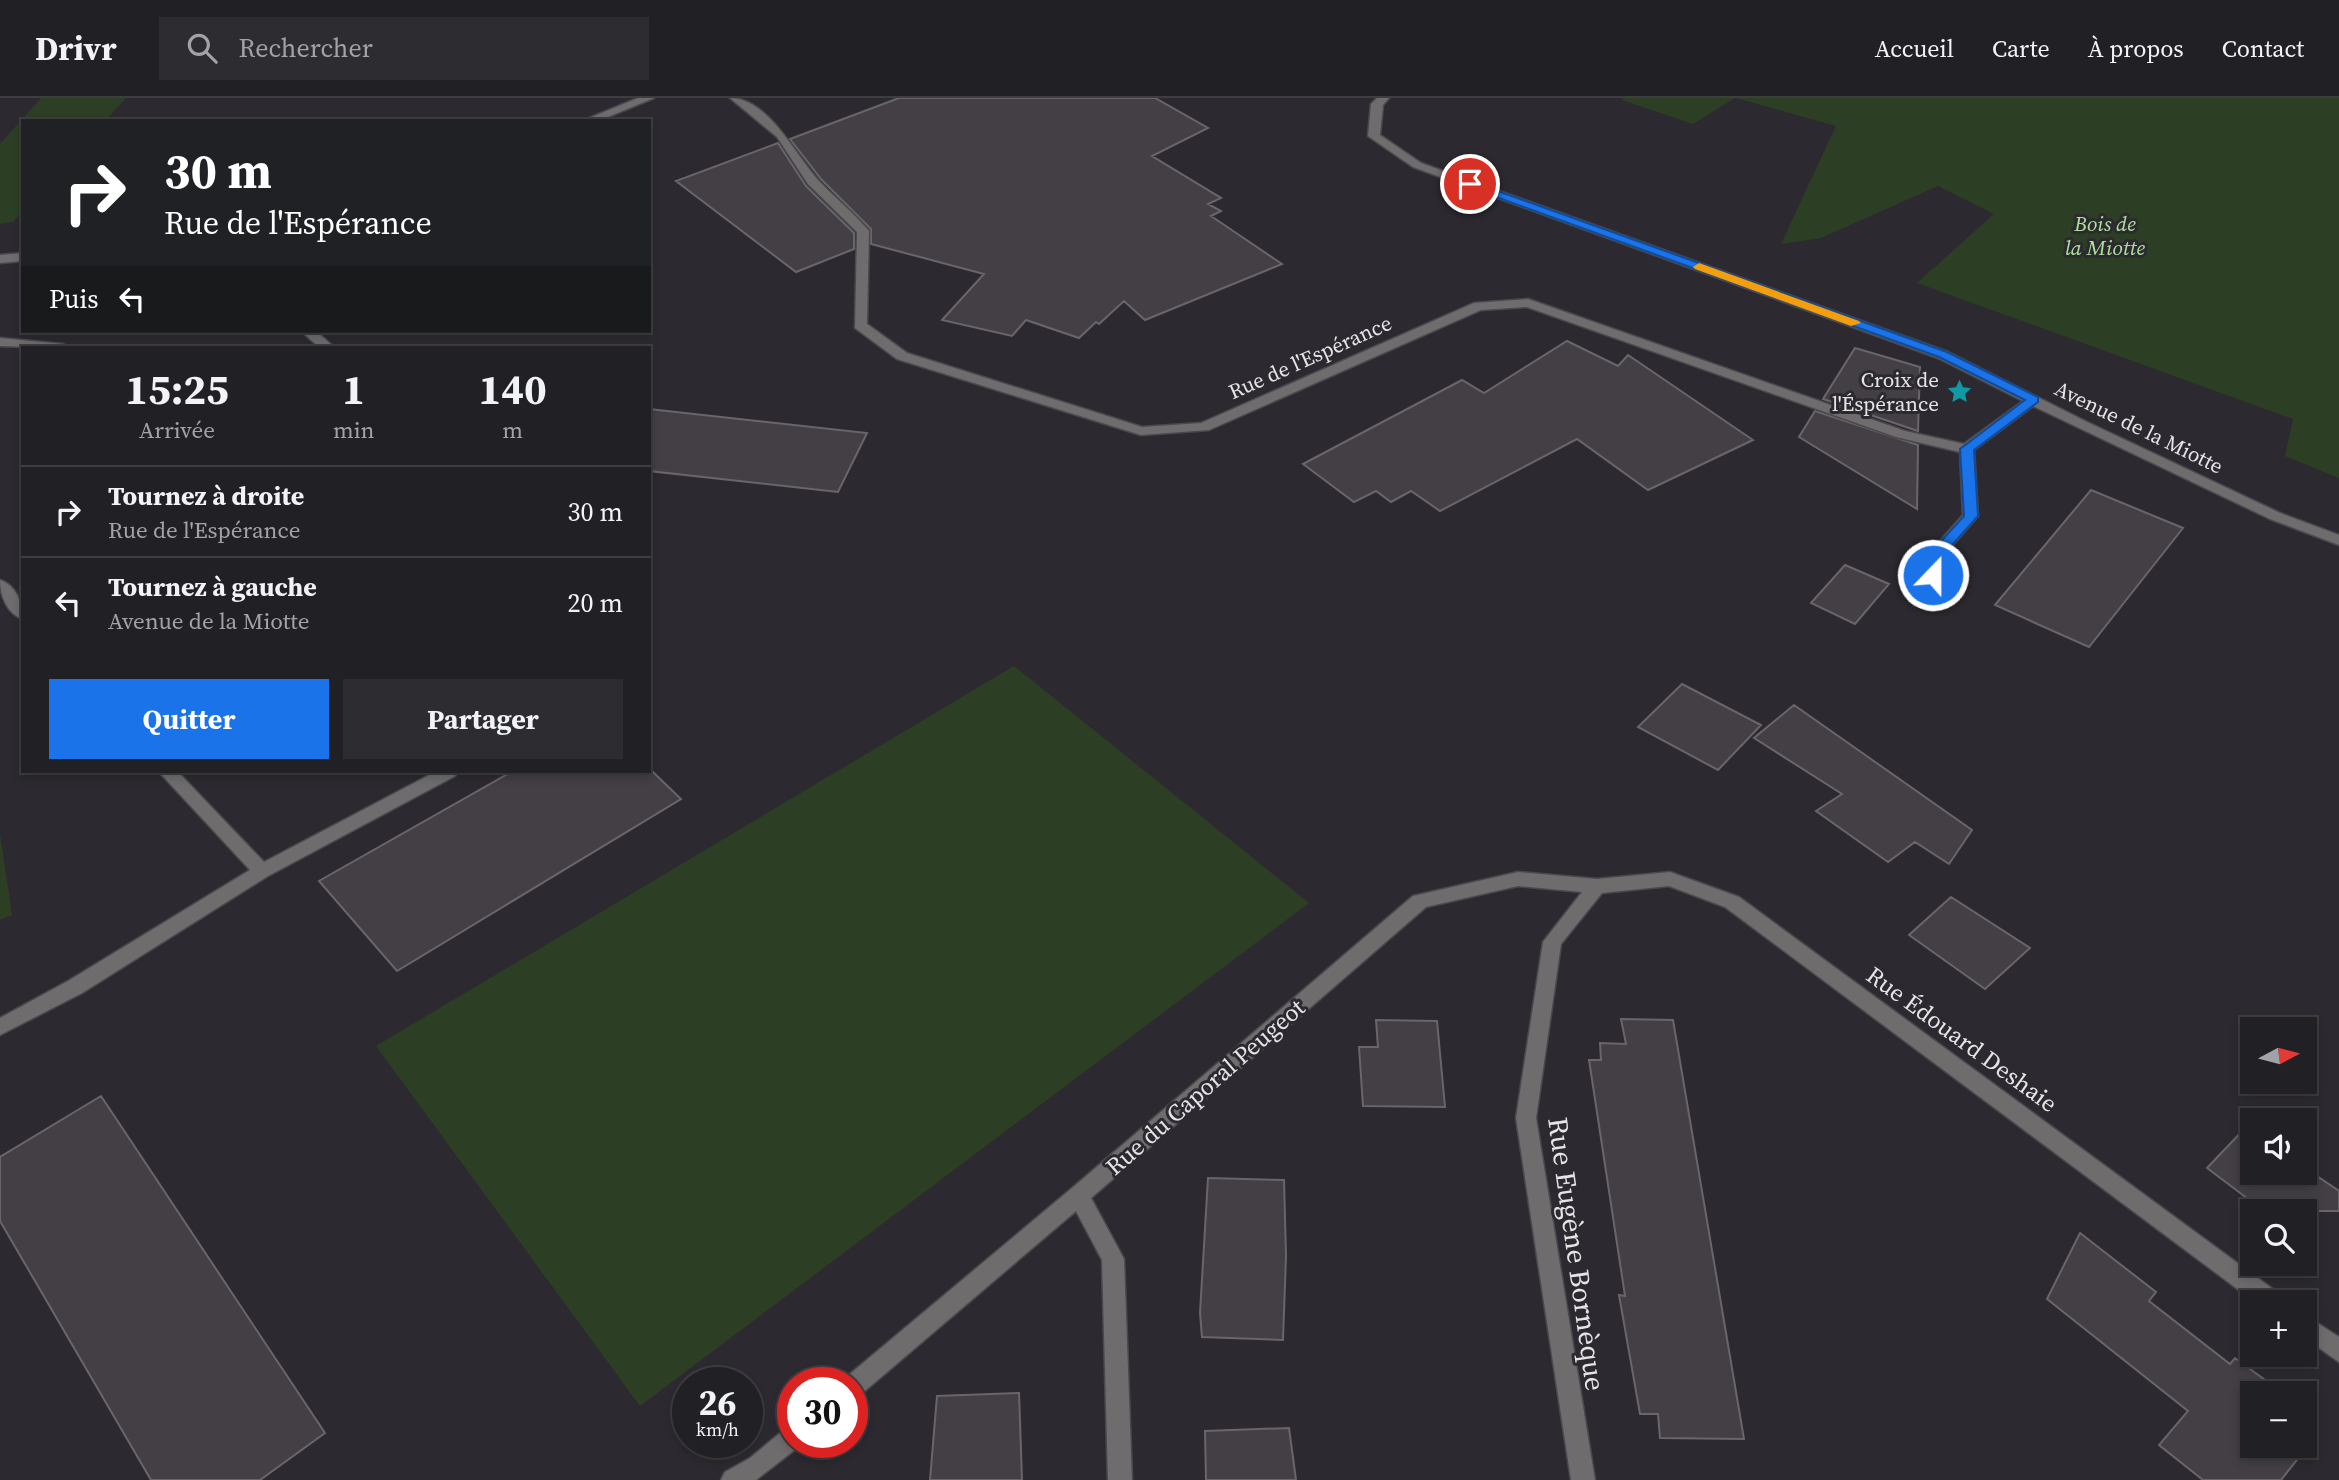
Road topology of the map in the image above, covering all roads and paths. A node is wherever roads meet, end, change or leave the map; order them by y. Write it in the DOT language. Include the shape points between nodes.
graph roads {
  1 [pos="648,98"];
  2 [pos="736,98"];
  3 [pos="1383,98"];
  4 [pos="592,119"];
  5 [pos="21,257"];
  6 [pos="0,259"];
  7 [pos="310,333"];
  8 [pos="0,342"];
  9 [pos="42,346"];
  10 [pos="326,346"];
  11 [pos="2034,399"];
  12 [pos="1967,449"];
  13 [pos="2339,540"];
  14 [pos="0,585"];
  15 [pos="1934,590"];
  16 [pos="21,611"];
  17 [pos="170,773"];
  18 [pos="447,773"];
  19 [pos="262,871"];
  20 [pos="1597,886"];
  21 [pos="0,1027"];
  22 [pos="1079,1196"];
  23 [pos="2257,1290"];
  24 [pos="2317,1334"];
  25 [pos="2339,1351"];
  26 [pos="868,1374"];
  27 [pos="777,1450"];
  28 [pos="733,1480"];
  29 [pos="1120,1480"];
  30 [pos="1583,1480"];
  1 -- 4 [label="street"];
  2 -- 12 [label="street, Rue de l'Espérance" via="781,135 812,181 863,231 860,325 902,356 1141,431 1204,427 1479,306 1528,303 1901,434"];
  3 -- 11 [label="street, Avenue de la Miotte" via="1377,104 1374,136 1417,165 1943,355"];
  5 -- 6 [label="street"];
  7 -- 10 [label="street"];
  8 -- 9 [label="street"];
  11 -- 12 [label="street"];
  11 -- 13 [label="street, Avenue de la Miotte" via="2275,516"];
  12 -- 15 [label="street" via="1971,516 1931,560"];
  14 -- 16 [label="street"];
  17 -- 19 [label="street"];
  18 -- 19 [label="street"];
  19 -- 21 [label="street" via="75,987"];
  20 -- 22 [label="street, Rue du Caporal Peugeot" via="1518,879 1420,901"];
  20 -- 23 [label="street, Rue Édouard Deshaie" via="1670,878 1732,902"];
  20 -- 30 [label="street, Rue Eugène Bornèque" via="1552,942 1526,1118"];
  22 -- 26 [label="street, Rue du Caporal Peugeot"];
  22 -- 29 [label="street" via="1113,1259"];
  24 -- 25 [label="street"];
  27 -- 28 [label="street"];
}
